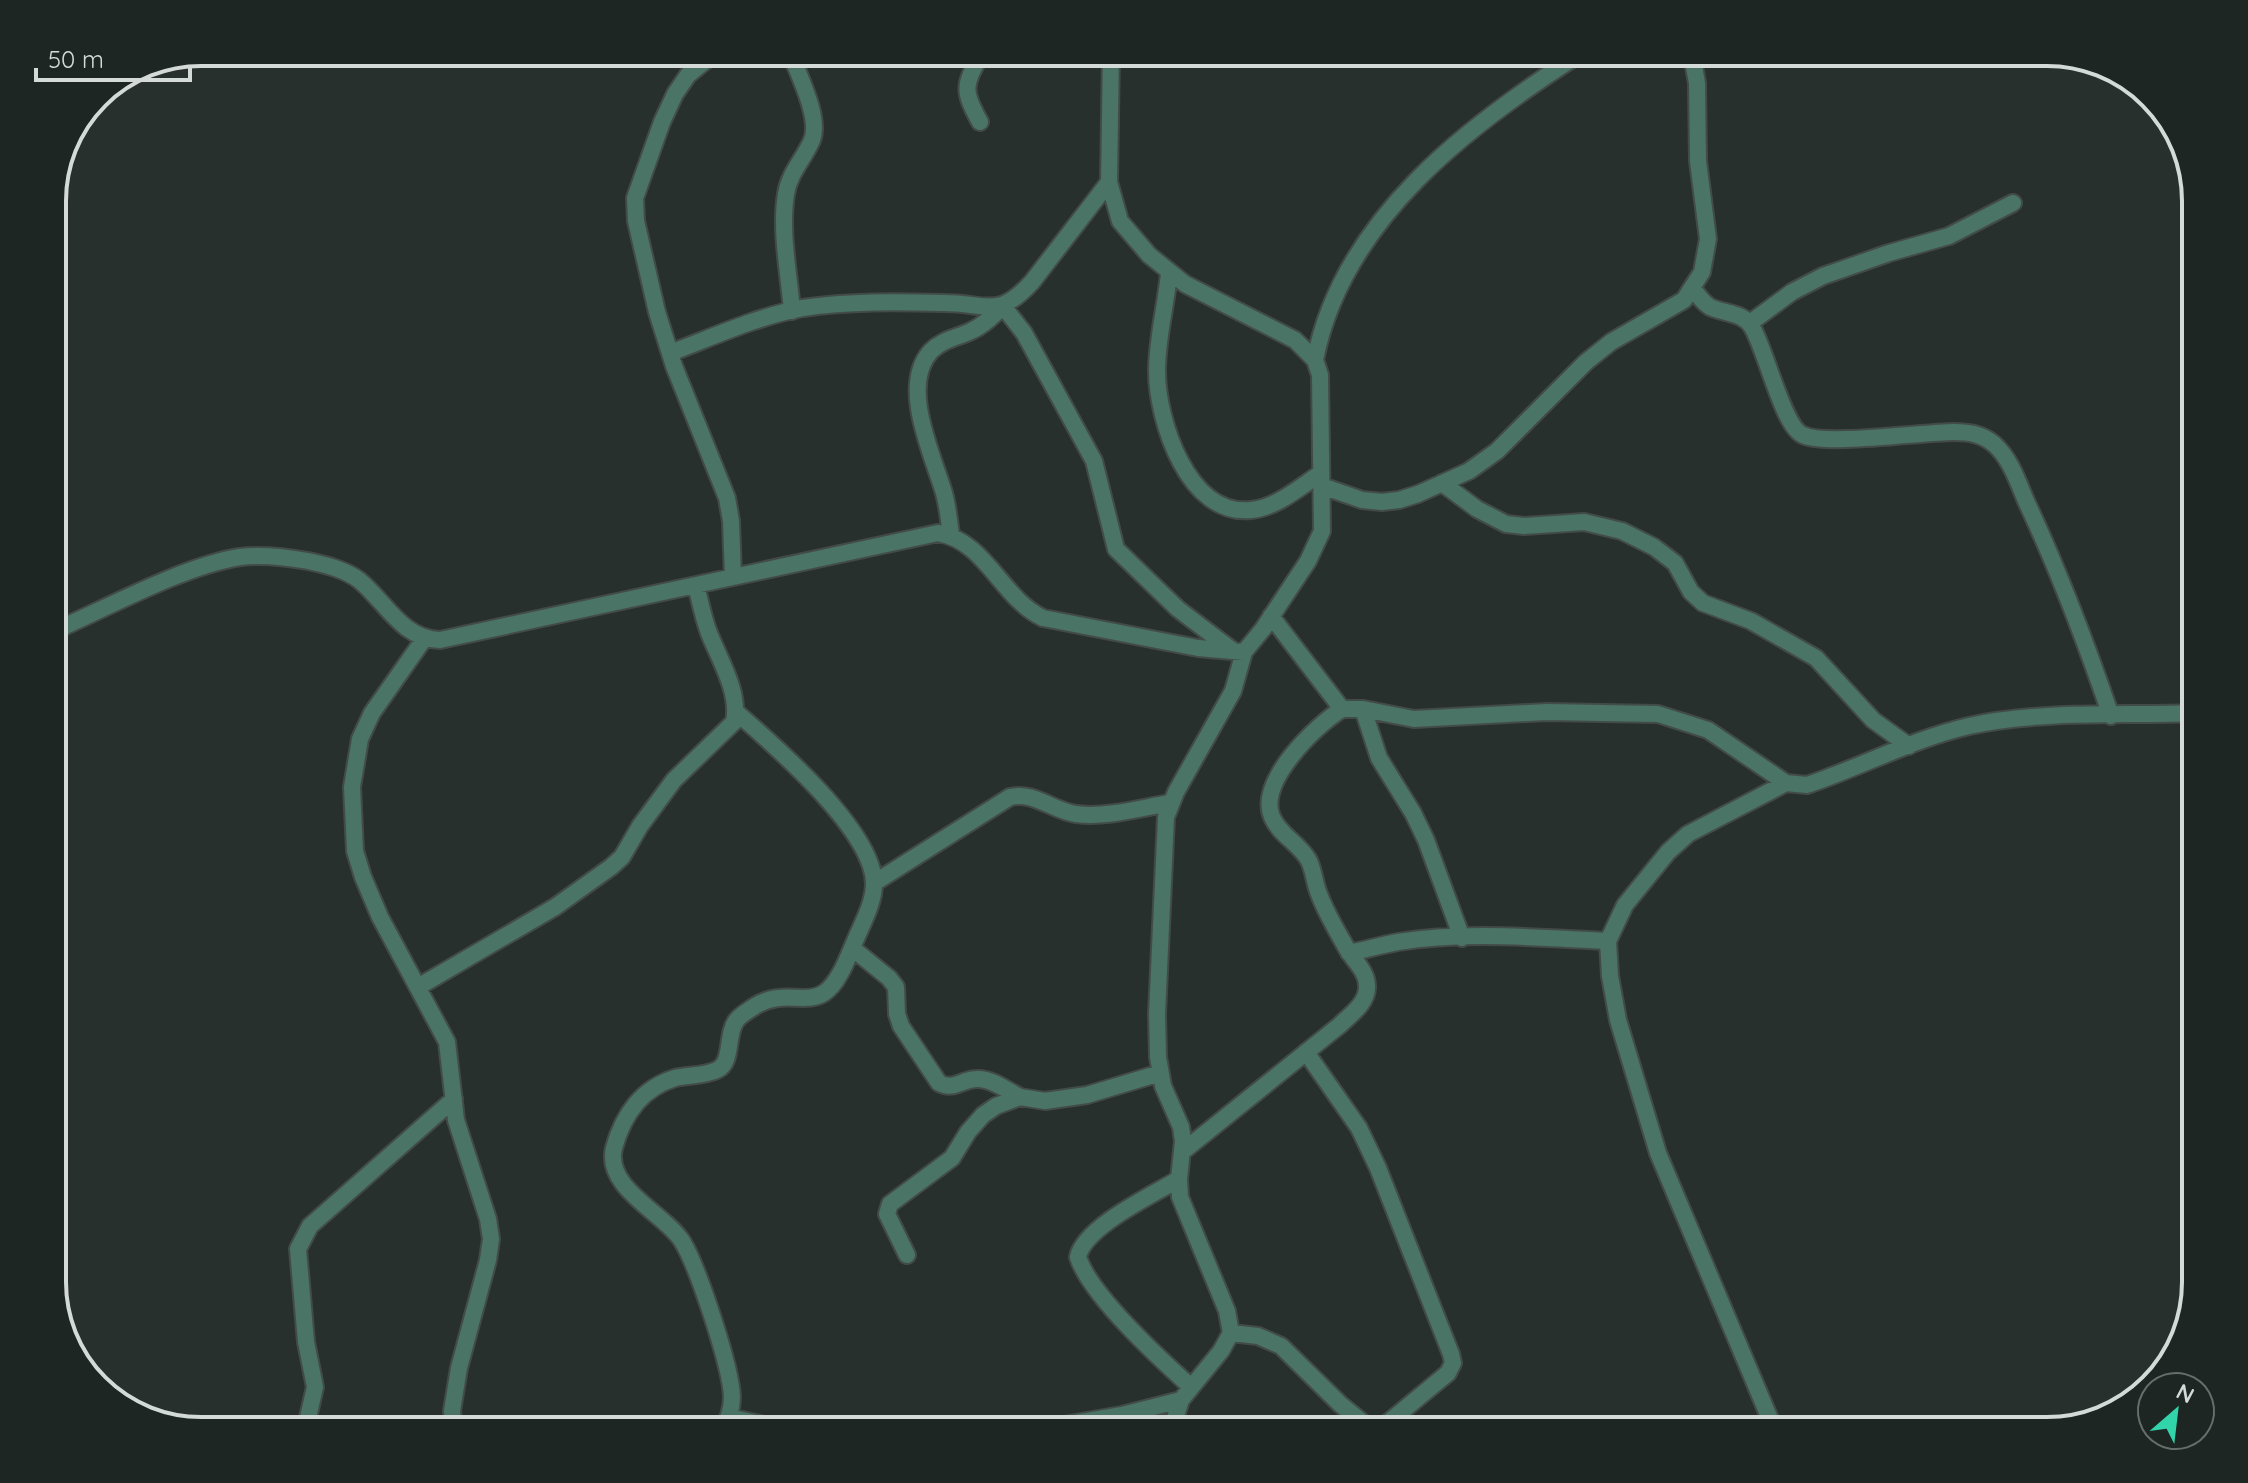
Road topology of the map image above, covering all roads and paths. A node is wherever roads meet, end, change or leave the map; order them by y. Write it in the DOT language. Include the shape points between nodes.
graph roads {
  1 [pos="699,66"];
  2 [pos="795,66"];
  3 [pos="975,66"];
  4 [pos="1111,66"];
  5 [pos="1562,66"];
  6 [pos="1694,66"];
  7 [pos="980,122"];
  8 [pos="1109,182"];
  9 [pos="2013,203"];
  10 [pos="1169,273"];
  11 [pos="1693,289"];
  12 [pos="1003,306"];
  13 [pos="792,311"];
  14 [pos="1750,323"];
  15 [pos="670,353"];
  16 [pos="1315,360"];
  17 [pos="1321,480"];
  18 [pos="1442,483"];
  19 [pos="951,535"];
  20 [pos="733,577"];
  21 [pos="696,585"];
  22 [pos="1271,616"];
  23 [pos="66,626"];
  24 [pos="424,639"];
  25 [pos="1239,651"];
  26 [pos="1342,709"];
  27 [pos="1363,709"];
  28 [pos="736,712"];
  29 [pos="2182,713"];
  30 [pos="2111,716"];
  31 [pos="1909,746"];
  32 [pos="1786,783"];
  33 [pos="1170,803"];
  34 [pos="874,883"];
  35 [pos="1462,938"];
  36 [pos="1608,941"];
  37 [pos="852,948"];
  38 [pos="1349,953"];
  39 [pos="418,987"];
  40 [pos="1306,1052"];
  41 [pos="1160,1073"];
  42 [pos="1020,1097"];
  43 [pos="454,1099"];
  44 [pos="1182,1152"];
  45 [pos="1179,1179"];
  46 [pos="907,1255"];
  47 [pos="1231,1333"];
  48 [pos="1182,1399"];
  49 [pos="308,1417"];
  50 [pos="454,1417"];
  51 [pos="727,1417"];
  52 [pos="1110,1417"];
  53 [pos="1176,1417"];
  54 [pos="1184,1417"];
  55 [pos="1357,1417"];
  56 [pos="1393,1417"];
  57 [pos="1769,1417"];
  1 -- 15 [label="street" via="675,94 635,198 636,221"];
  2 -- 13 [label="street" via="815,128 785,197"];
  3 -- 7 [label="street" via="965,86"];
  4 -- 8 [label="street"];
  5 -- 16 [label="street" via="1482,119 1402,196 1337,290"];
  6 -- 11 [label="street" via="1708,239"];
  8 -- 10 [label="street" via="1120,221"];
  8 -- 12 [label="street" via="1032,282"];
  9 -- 14 [label="street" via="1949,236 1823,276"];
  10 -- 16 [label="street" via="1283,332"];
  10 -- 17 [label="street" via="1157,373 1164,414 1185,474 1206,494 1238,510 1262,508"];
  11 -- 14 [label="street" via="1707,305"];
  11 -- 18 [label="street" via="1668,311 1586,362 1497,451"];
  12 -- 13 [label="street" via="944,303"];
  12 -- 19 [label="street" via="984,323 930,353 920,378 923,431"];
  12 -- 25 [label="street" via="1024,333 1094,461 1116,549 1178,609"];
  13 -- 15 [label="street"];
  14 -- 30 [label="street" via="1784,411 1801,435 1955,432 1984,437 1995,445 2046,543"];
  15 -- 20 [label="street" via="727,498"];
  16 -- 17 [label="street" via="1321,387"];
  17 -- 18 [label="street" via="1362,500 1382,502"];
  17 -- 22 [label="street" via="1322,531"];
  18 -- 31 [label="street" via="1506,524 1584,522 1622,531 1654,547 1675,563 1703,603 1751,621 1816,658 1873,720"];
  19 -- 20 [label="street" via="917,536"];
  19 -- 25 [label="street" via="1043,618"];
  20 -- 21 [label="street"];
  21 -- 24 [label="street" via="460,638"];
  21 -- 28 [label="street"];
  22 -- 25 [label="street" via="1253,643"];
  22 -- 26 [label="street"];
  23 -- 24 [label="street" via="219,562 269,556 344,571"];
  24 -- 39 [label="street" via="372,713 360,739 352,787 355,851 363,877"];
  25 -- 33 [label="street" via="1233,691"];
  26 -- 27 [label="street"];
  26 -- 38 [label="street" via="1292,756 1272,788 1270,814 1306,855 1317,891"];
  27 -- 32 [label="street" via="1414,719 1547,712 1658,714 1708,730"];
  27 -- 35 [label="street" via="1379,758 1426,840"];
  28 -- 34 [label="street" via="796,765 832,806 866,855"];
  28 -- 39 [label="street" via="727,730 674,780 611,867 555,907"];
  29 -- 30 [label="street"];
  30 -- 31 [label="street" via="1990,722"];
  31 -- 32 [label="street" via="1807,785"];
  32 -- 36 [label="street" via="1688,834 1625,905"];
  33 -- 34 [label="street" via="1092,815 1063,811 1025,795 1010,797"];
  33 -- 41 [label="street" via="1163,841"];
  34 -- 37 [label="street"];
  35 -- 36 [label="street"];
  35 -- 38 [label="street" via="1398,942"];
  36 -- 57 [label="street" via="1618,1020 1658,1153"];
  37 -- 42 [label="street" via="896,987 901,1026 939,1083 955,1086 982,1079"];
  37 -- 51 [label="street" via="825,993 773,997 743,1014 729,1037 727,1059 716,1071 676,1078 645,1092 614,1147 612,1158 625,1184 671,1227 689,1254 727,1367 732,1397"];
  38 -- 40 [label="street" via="1368,983 1367,992 1356,1010"];
  39 -- 43 [label="street" via="447,1042"];
  40 -- 44 [label="street"];
  40 -- 56 [label="street" via="1364,1138 1451,1354 1448,1373"];
  41 -- 42 [label="street" via="1076,1097"];
  41 -- 44 [label="street" via="1181,1127"];
  42 -- 46 [label="street" via="983,1115 952,1158 890,1204 887,1214"];
  43 -- 49 [label="street" via="302,1237 298,1265 315,1387"];
  43 -- 50 [label="street" via="491,1239 454,1391"];
  44 -- 45 [label="street"];
  45 -- 47 [label="street" via="1180,1197"];
  45 -- 48 [label="street" via="1113,1219 1083,1244 1078,1257"];
  47 -- 48 [label="street"];
  47 -- 55 [label="street" via="1281,1346"];
  48 -- 52 [label="street"];
  48 -- 53 [label="street"];
  48 -- 54 [label="street"];
}
